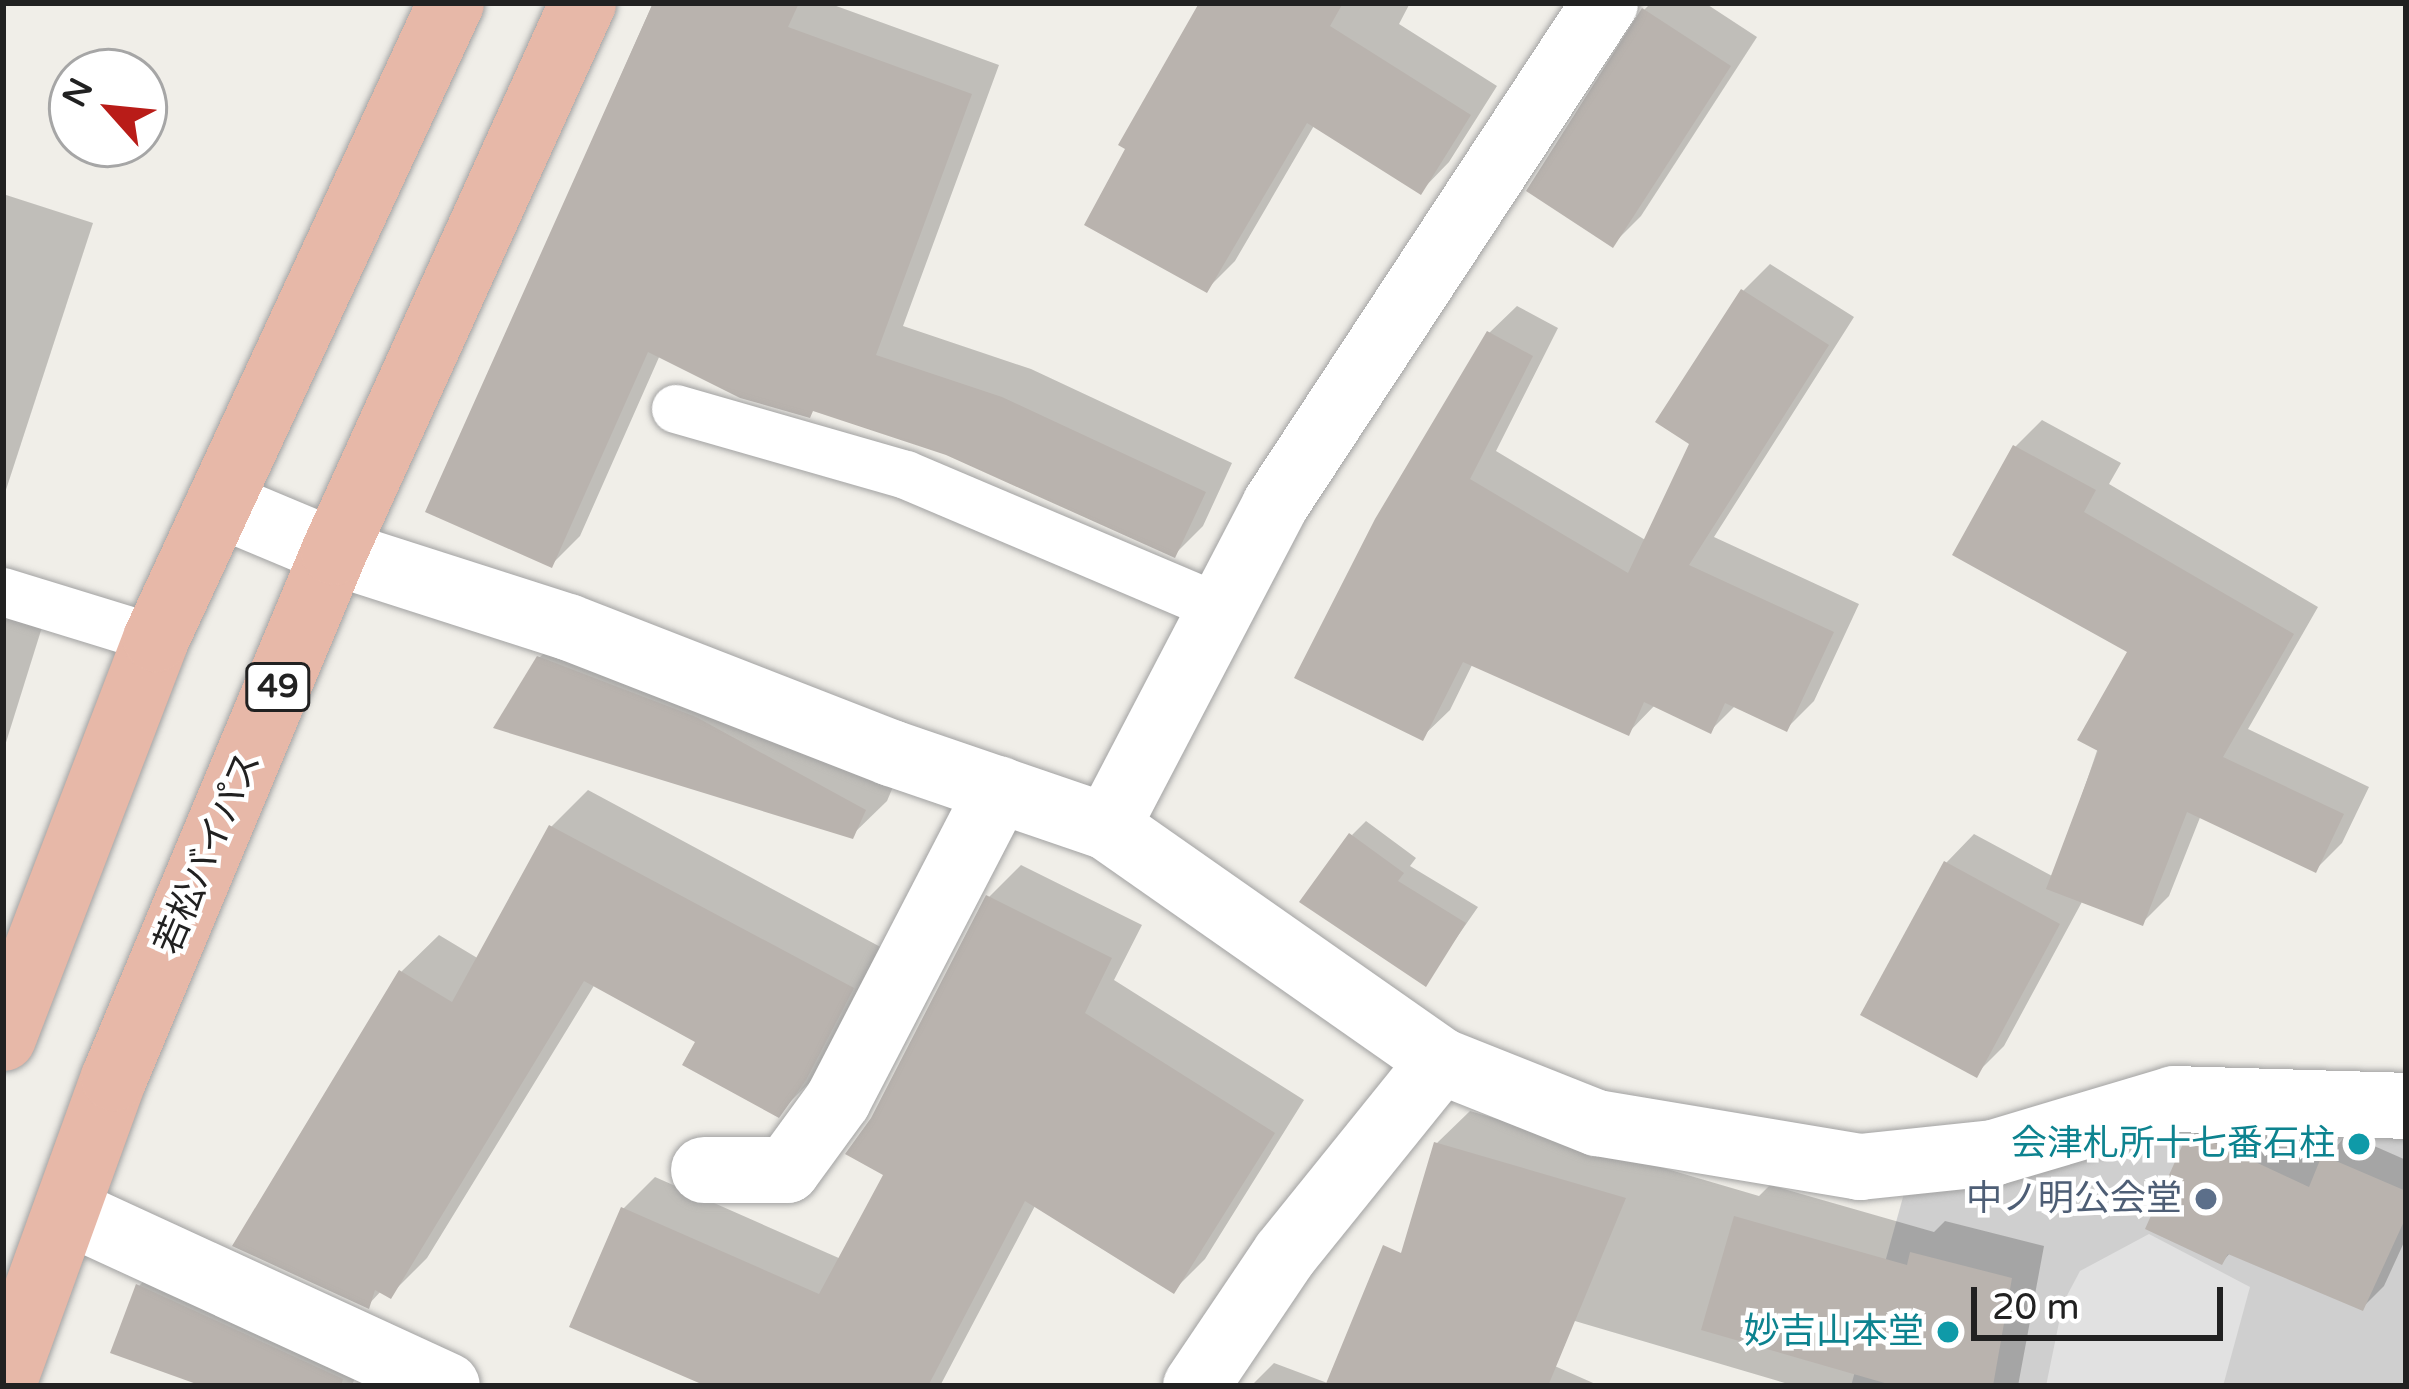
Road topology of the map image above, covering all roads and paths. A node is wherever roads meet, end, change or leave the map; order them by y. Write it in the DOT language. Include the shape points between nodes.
graph roads {
  1 [pos="451,3"];
  2 [pos="583,3"];
  3 [pos="1606,3"];
  4 [pos="676,409"];
  5 [pos="219,504"];
  6 [pos="334,552"];
  7 [pos="3,592"];
  8 [pos="1224,610"];
  9 [pos="157,639"];
  10 [pos="999,789"];
  11 [pos="1107,827"];
  12 [pos="3,1038"];
  13 [pos="1441,1061"];
  14 [pos="2406,1106"];
  15 [pos="704,1170"];
  16 [pos="67,1211"];
  17 [pos="3,1384"];
  18 [pos="447,1386"];
  19 [pos="1196,1386"];
  1 -- 5 [label="highway"];
  2 -- 6 [label="highway, 若松バイパス / 49"];
  3 -- 8 [label="street" via="1276,506"];
  4 -- 8 [label="lane" via="906,475"];
  5 -- 6 [label="street"];
  5 -- 9 [label="highway"];
  6 -- 10 [label="street" via="568,627"];
  6 -- 16 [label="highway, 若松バイパス / 49" via="114,1078"];
  7 -- 9 [label="lane"];
  8 -- 11 [label="street"];
  9 -- 12 [label="highway"];
  10 -- 11 [label="street"];
  10 -- 15 [label="street" via="838,1100 787,1169"];
  11 -- 13 [label="street"];
  13 -- 14 [label="street" via="1598,1123 1860,1167 1994,1153 2174,1099"];
  13 -- 19 [label="street" via="1285,1254"];
  16 -- 17 [label="highway, 若松バイパス / 49"];
  16 -- 18 [label="street"];
}
